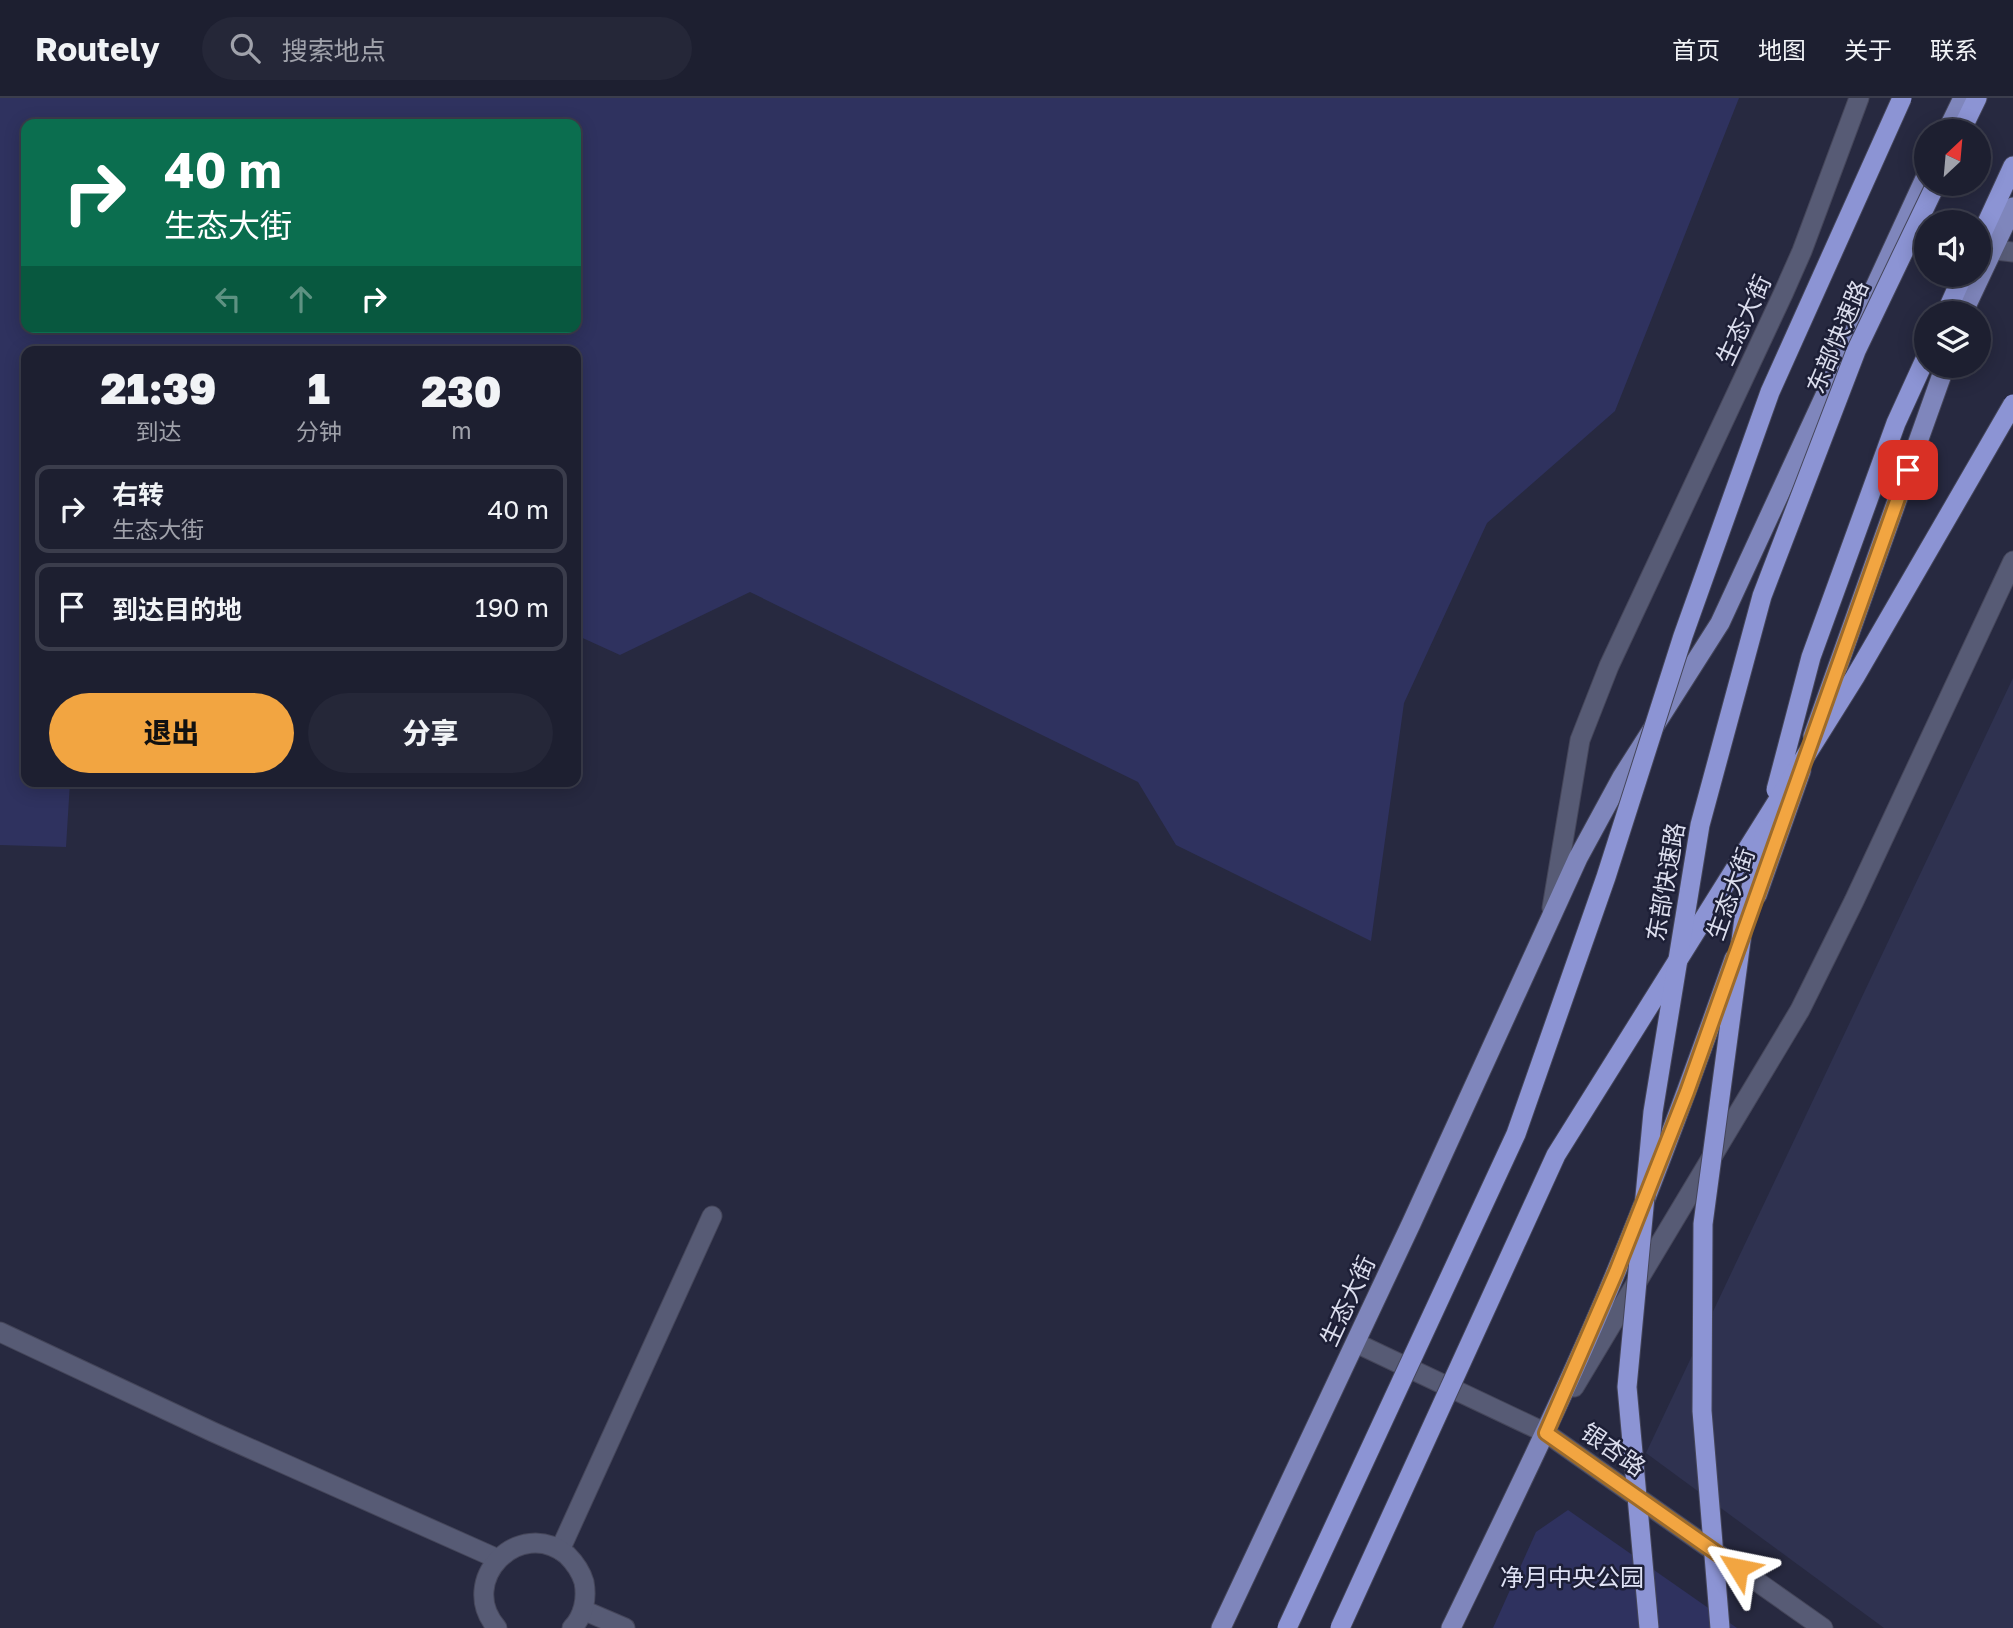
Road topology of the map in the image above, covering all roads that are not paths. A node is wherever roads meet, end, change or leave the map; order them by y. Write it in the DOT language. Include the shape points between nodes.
graph roads {
  1 [pos="1859,98"];
  2 [pos="1902,98"];
  3 [pos="1963,98"];
  4 [pos="1977,98"];
  5 [pos="1953,119"];
  6 [pos="1967,119"];
  7 [pos="2013,166"];
  8 [pos="1917,196"];
  9 [pos="1930,196"];
  10 [pos="2013,207"];
  11 [pos="1991,227"];
  12 [pos="1901,231"];
  13 [pos="1914,234"];
  14 [pos="1991,237"];
  15 [pos="1991,247"];
  16 [pos="2013,251"];
  17 [pos="1917,378"];
  18 [pos="1940,378"];
  19 [pos="2013,404"];
  20 [pos="2013,561"];
  21 [pos="1551,917"];
  22 [pos="712,1216"];
  23 [pos="0,1332"];
  24 [pos="1356,1343"];
  25 [pos="1546,1433"];
  26 [pos="560,1550"];
  27 [pos="498,1559"];
  28 [pos="583,1610"];
  29 [pos="497,1628"];
  30 [pos="572,1628"];
  31 [pos="625,1628"];
  32 [pos="1221,1628"];
  33 [pos="1287,1628"];
  34 [pos="1340,1628"];
  35 [pos="1451,1628"];
  36 [pos="1649,1628"];
  37 [pos="1720,1628"];
  38 [pos="1823,1628"];
  1 -- 21 [label="street, 生态大街" via="1802,251 1609,666 1580,740"];
  2 -- 33 [label="highway, bridge" via="1770,392 1516,1134"];
  3 -- 5 [label="main road"];
  4 -- 6 [label="highway"];
  7 -- 11 [label="highway"];
  8 -- 12 [label="main road, 生态大街"];
  9 -- 36 [label="highway, 东部快速路, bridge" via="1856,351 1762,596 1700,825 1653,1112 1627,1388"];
  10 -- 14 [label="main road"];
  12 -- 13 [label="street"];
  12 -- 21 [label="main road, 生态大街" via="1720,622 1622,777"];
  15 -- 16 [label="street"];
  17 -- 37 [label="highway, bridge" via="1811,657 1745,911 1703,1224 1702,1411"];
  18 -- 25 [label="main road, 生态大街" via="1687,1092"];
  19 -- 34 [label="highway, bridge" via="1854,677 1556,1155"];
  20 -- 25 [label="street, 生态大街" via="1800,1010"];
  21 -- 24 [label="main road, 生态大街"];
  22 -- 26 [label="street"];
  23 -- 27 [label="street"];
  24 -- 25 [label="street, 银杏路"];
  24 -- 32 [label="main road, 生态大街"];
  25 -- 35 [label="main road, 生态大街"];
  25 -- 38 [label="street, 银杏路"];
  26 -- 27 [label="street" via="528,1544"];
  26 -- 28 [label="street" via="574,1561 582,1576"];
  27 -- 29 [label="street" via="484,1589 485,1605"];
  28 -- 30 [label="street"];
  28 -- 31 [label="street"];
}
